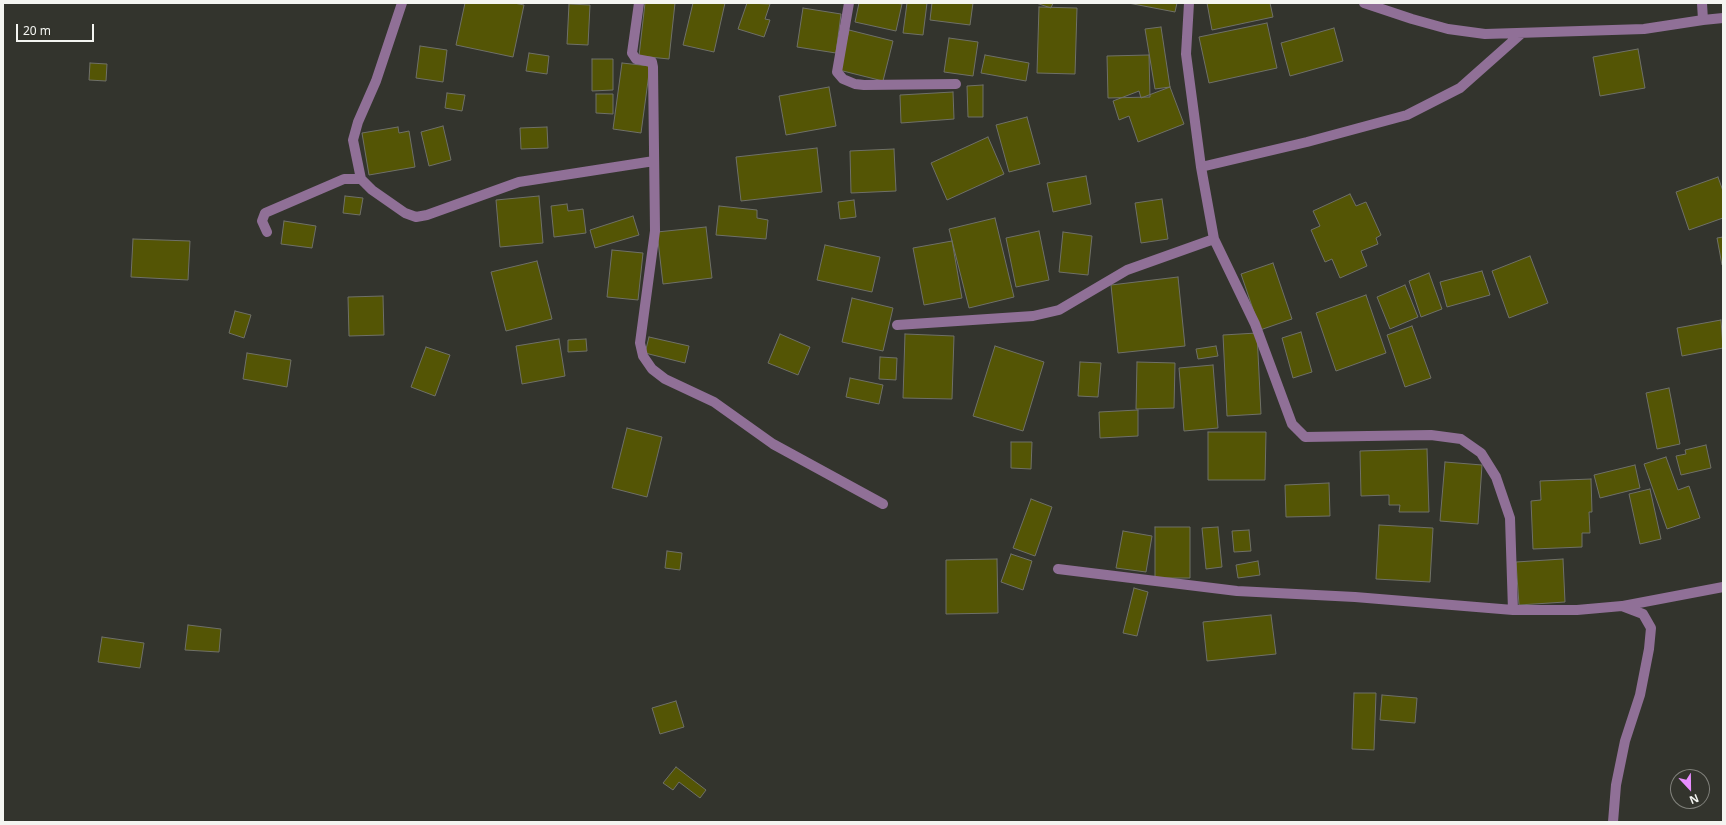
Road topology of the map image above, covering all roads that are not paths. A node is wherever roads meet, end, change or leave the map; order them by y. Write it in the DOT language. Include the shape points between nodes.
graph roads {
  1 [pos="402,3"];
  2 [pos="639,3"];
  3 [pos="849,3"];
  4 [pos="1189,3"];
  5 [pos="1364,3"];
  6 [pos="1702,3"];
  7 [pos="1723,18"];
  8 [pos="1703,20"];
  9 [pos="1522,33"];
  10 [pos="956,84"];
  11 [pos="654,161"];
  12 [pos="1201,167"];
  13 [pos="362,179"];
  14 [pos="267,232"];
  15 [pos="1214,239"];
  16 [pos="897,325"];
  17 [pos="883,504"];
  18 [pos="1058,569"];
  19 [pos="1723,587"];
  20 [pos="1622,606"];
  21 [pos="1513,610"];
  22 [pos="1613,822"];
  1 -- 13 [label="street" via="353,140"];
  2 -- 11 [label="street" via="632,52 636,59 652,62 653,66"];
  3 -- 10 [label="street" via="837,72 843,79 864,85"];
  4 -- 12 [label="street" via="1186,54"];
  5 -- 9 [label="street" via="1448,28 1485,34"];
  6 -- 8 [label="street"];
  7 -- 8 [label="street"];
  8 -- 9 [label="street" via="1644,29"];
  9 -- 12 [label="street" via="1460,88 1407,114 1307,142"];
  11 -- 13 [label="street" via="519,182 416,217 405,213 372,190"];
  11 -- 17 [label="street" via="655,231 640,343 643,356 652,370 665,379 714,402 773,444"];
  12 -- 15 [label="street"];
  13 -- 14 [label="street" via="344,179 266,213 262,221"];
  15 -- 16 [label="street" via="1127,270 1059,310 1033,316"];
  15 -- 21 [label="street" via="1255,324 1292,424 1305,437 1431,435 1461,439 1481,453 1496,477 1510,518"];
  18 -- 21 [label="street" via="1237,591 1355,597"];
  19 -- 20 [label="street"];
  20 -- 21 [label="street" via="1577,610"];
  20 -- 22 [label="street" via="1643,614 1651,628 1640,696 1625,741 1616,786"];
}
